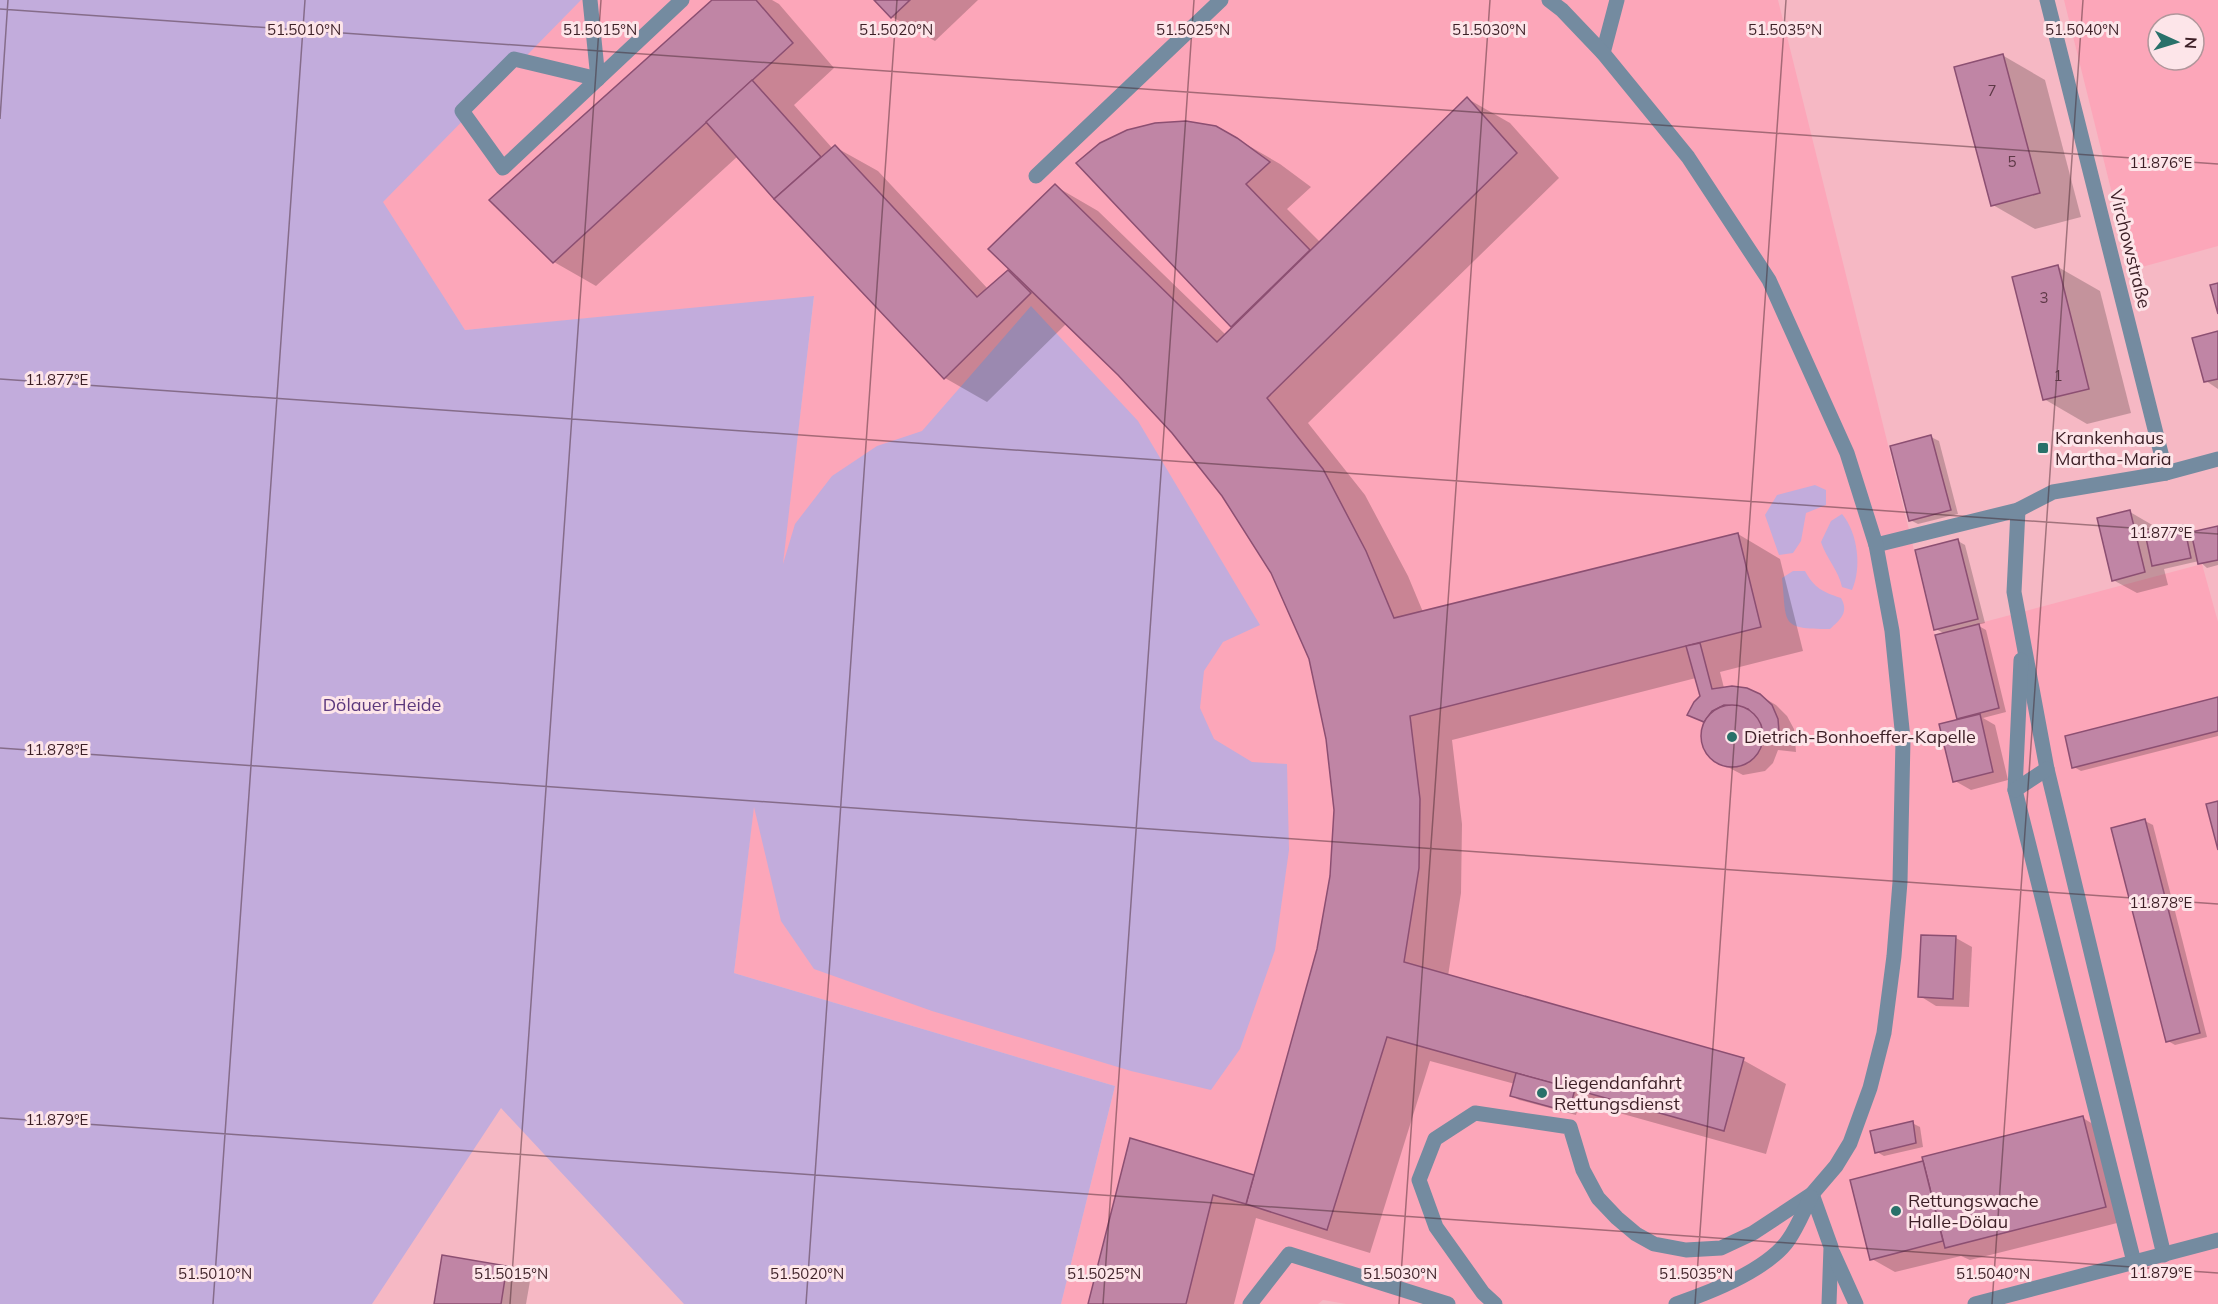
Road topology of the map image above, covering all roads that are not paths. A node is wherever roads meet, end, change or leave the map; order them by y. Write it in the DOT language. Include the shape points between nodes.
graph roads {
  1 [pos="590,0"];
  2 [pos="682,0"];
  3 [pos="1221,0"];
  4 [pos="1549,0"];
  5 [pos="1617,0"];
  6 [pos="2047,0"];
  7 [pos="1603,53"];
  8 [pos="598,79"];
  9 [pos="1036,176"];
  10 [pos="2218,459"];
  11 [pos="2166,473"];
  12 [pos="2018,510"];
  13 [pos="1876,545"];
  14 [pos="2022,636"];
  15 [pos="2047,769"];
  16 [pos="2014,790"];
  17 [pos="1812,1194"];
  18 [pos="2218,1240"];
  19 [pos="1831,1247"];
  20 [pos="2164,1255"];
  21 [pos="2134,1262"];
  22 [pos="1250,1304"];
  23 [pos="1448,1304"];
  24 [pos="1495,1304"];
  25 [pos="1676,1304"];
  26 [pos="1829,1304"];
  27 [pos="1856,1304"];
  28 [pos="1975,1304"];
  1 -- 8 [label="street"];
  2 -- 8 [label="street"];
  3 -- 9 [label="street"];
  4 -- 7 [label="street"];
  5 -- 7 [label="street"];
  6 -- 11 [label="street, Virchowstraße"];
  7 -- 13 [label="street" via="1688,157 1769,280 1847,453"];
  8 -- 8 [label="street" via="503,168 462,111 514,59"];
  10 -- 11 [label="street"];
  11 -- 12 [label="street" via="2053,492"];
  12 -- 13 [label="street"];
  12 -- 14 [label="street" via="2014,592"];
  13 -- 17 [label="street" via="1892,631 1903,739 1903,818 1894,956 1884,1033 1870,1088 1850,1143"];
  14 -- 15 [label="street"];
  14 -- 16 [label="street"];
  15 -- 16 [label="street"];
  15 -- 20 [label="street"];
  16 -- 21 [label="street"];
  17 -- 19 [label="street"];
  17 -- 24 [label="street" via="1753,1233 1721,1248 1686,1250 1654,1244 1636,1234 1598,1198 1582,1170 1570,1127 1474,1113 1435,1139 1419,1180 1436,1227"];
  17 -- 25 [label="street" via="1778,1253 1714,1289"];
  18 -- 20 [label="street"];
  19 -- 26 [label="street"];
  19 -- 27 [label="street"];
  20 -- 21 [label="street"];
  21 -- 28 [label="street"];
  22 -- 23 [label="street" via="1289,1254"];
}
